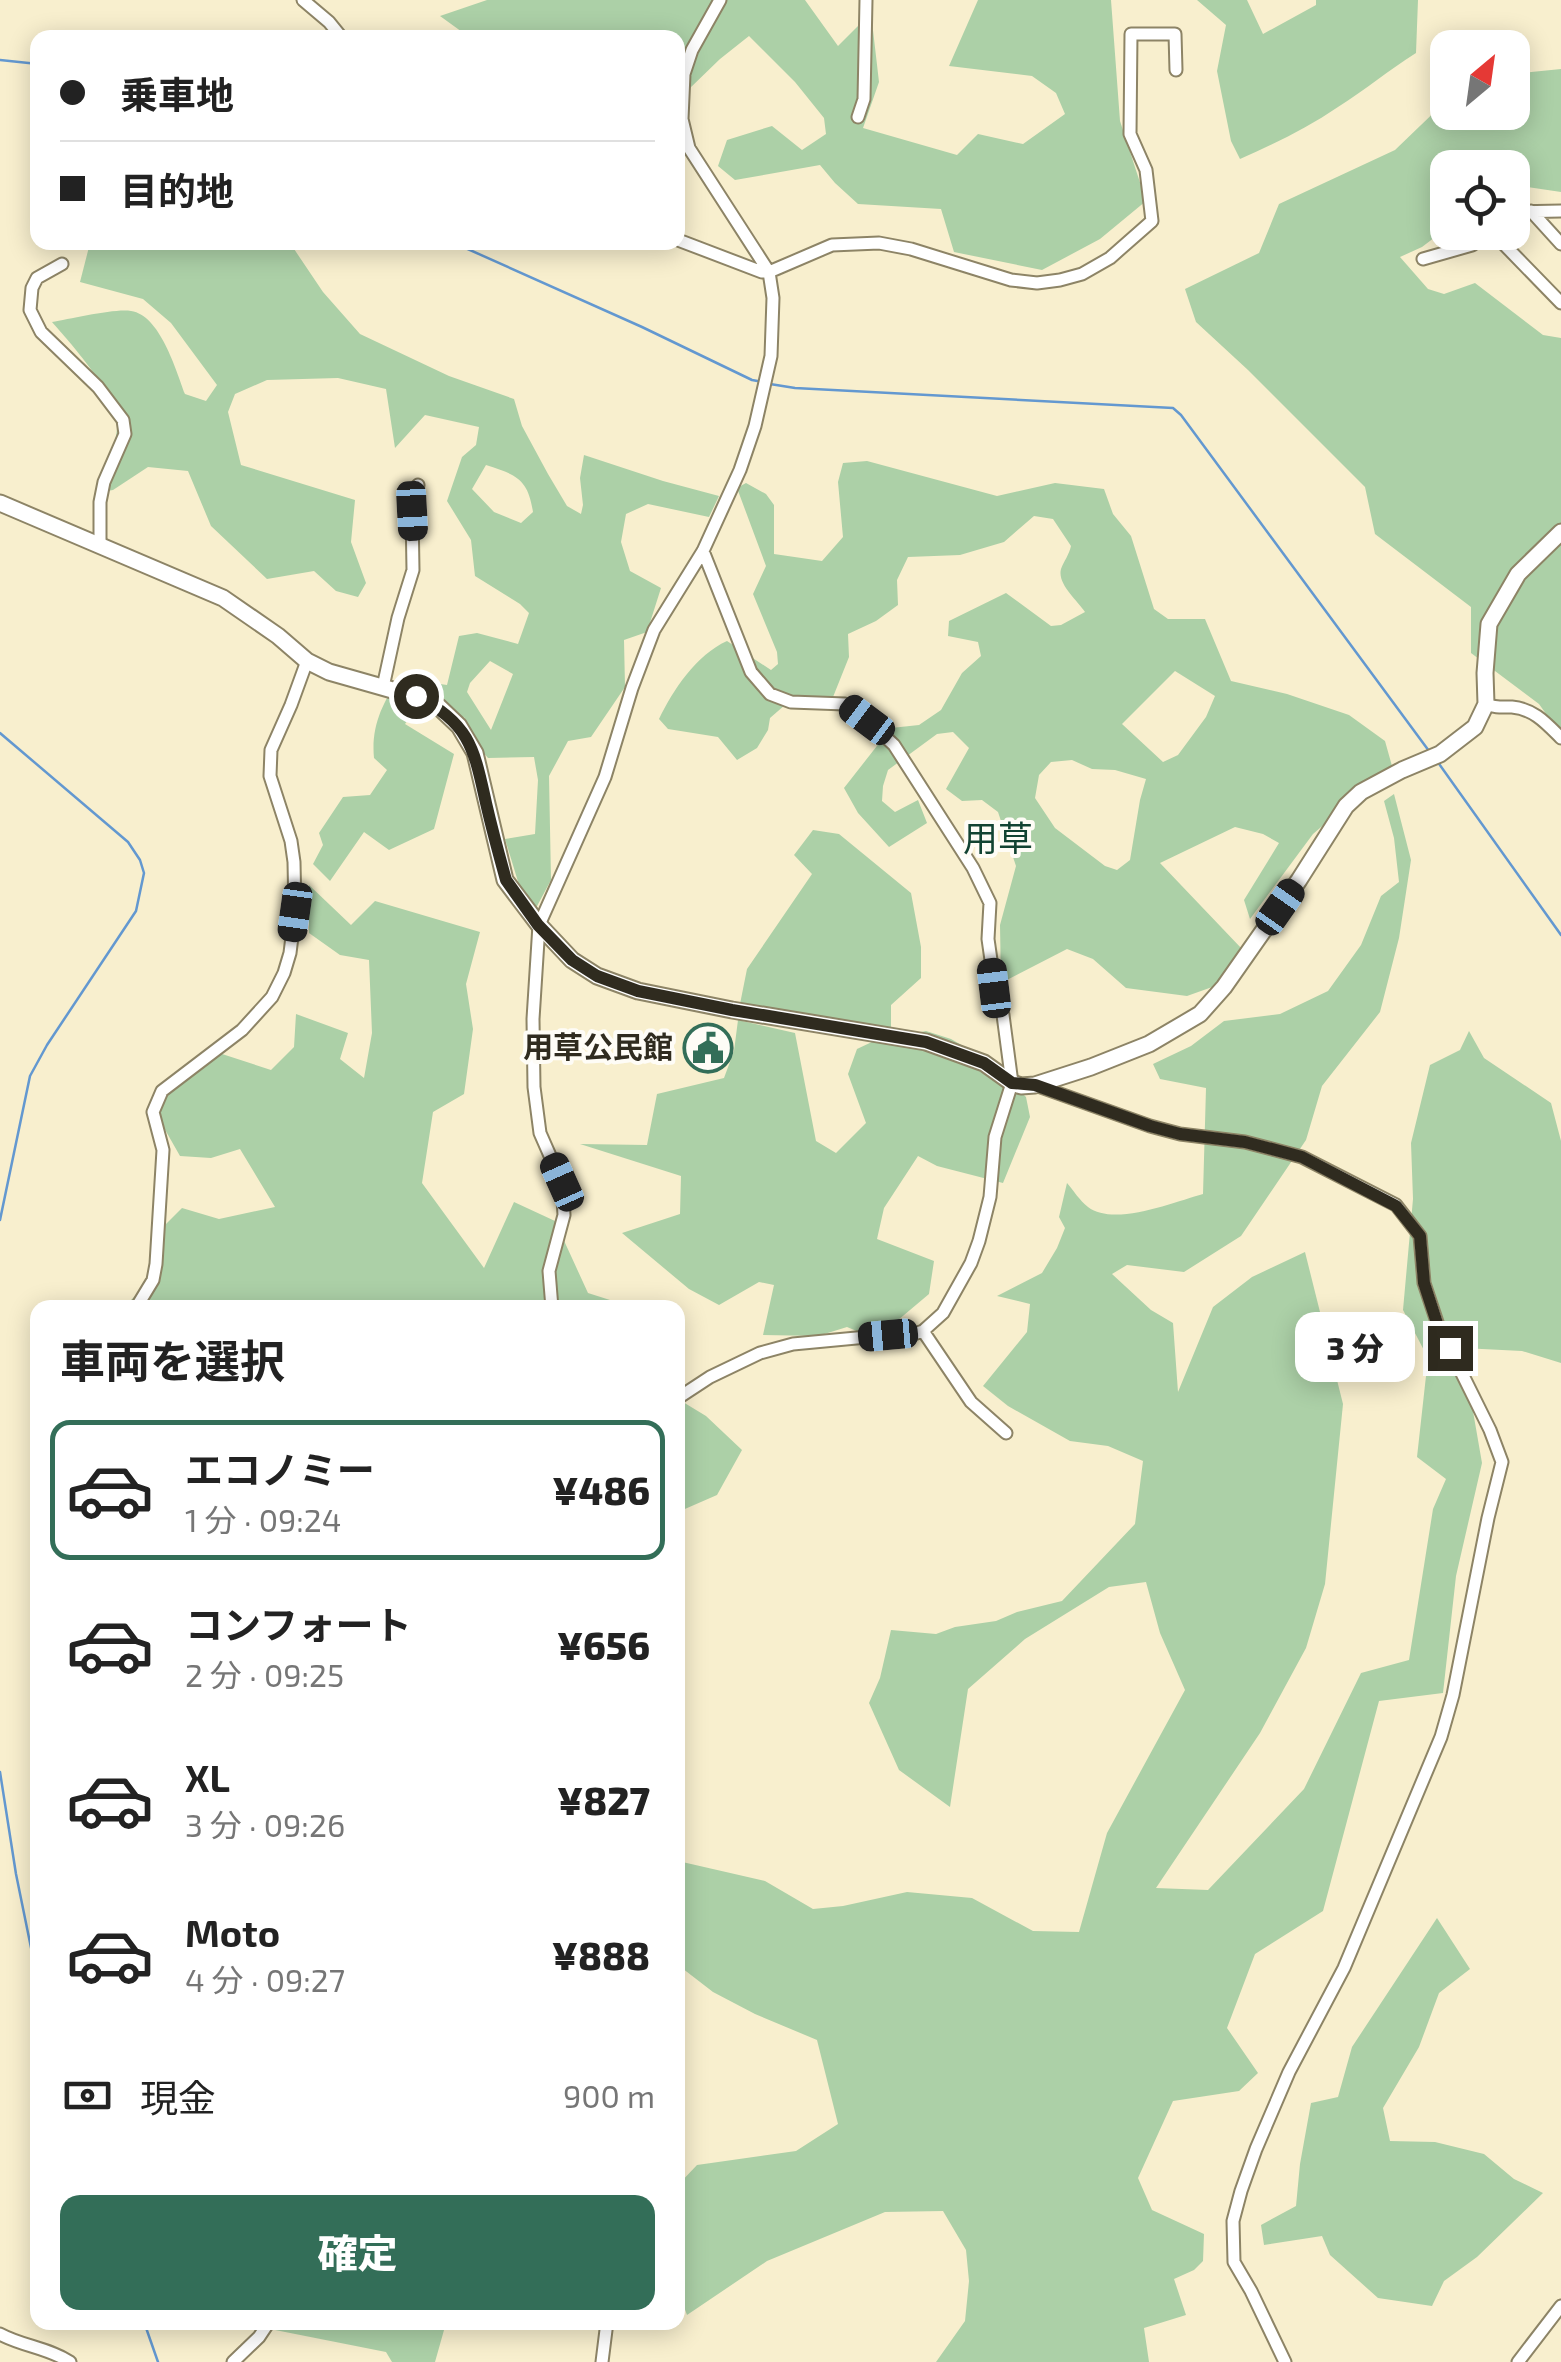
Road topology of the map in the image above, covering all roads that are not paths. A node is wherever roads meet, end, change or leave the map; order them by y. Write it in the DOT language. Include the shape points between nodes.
graph roads {
  1 [pos="304,0"];
  2 [pos="720,0"];
  3 [pos="866,0"];
  4 [pos="336,30"];
  5 [pos="1176,70"];
  6 [pos="685,71"];
  7 [pos="858,117"];
  8 [pos="685,133"];
  9 [pos="1561,210"];
  10 [pos="1531,211"];
  11 [pos="685,243"];
  12 [pos="1561,244"];
  13 [pos="1454,250"];
  14 [pos="1510,250"];
  15 [pos="1423,259"];
  16 [pos="62,264"];
  17 [pos="769,272"];
  18 [pos="1561,302"];
  19 [pos="418,486"];
  20 [pos="0,503"];
  21 [pos="1561,532"];
  22 [pos="100,544"];
  23 [pos="702,552"];
  24 [pos="307,661"];
  25 [pos="383,687"];
  26 [pos="1486,704"];
  27 [pos="1561,738"];
  28 [pos="538,925"];
  29 [pos="1012,1083"];
  30 [pos="1035,1085"];
  31 [pos="141,1300"];
  32 [pos="551,1300"];
  33 [pos="923,1330"];
  34 [pos="685,1393"];
  35 [pos="1006,1433"];
  36 [pos="1561,2306"];
  37 [pos="263,2330"];
  38 [pos="606,2330"];
  39 [pos="0,2334"];
  40 [pos="70,2362"];
  41 [pos="233,2362"];
  42 [pos="602,2362"];
  43 [pos="1286,2362"];
  44 [pos="1518,2362"];
  1 -- 4 [label="street"];
  2 -- 6 [label="street"];
  3 -- 7 [label="street"];
  5 -- 17 [label="street" via="1175,34 1131,34 1130,134 1146,170 1152,221 1082,274 1037,283 1011,280 879,243 832,245"];
  8 -- 17 [label="street" via="688,148"];
  9 -- 10 [label="street"];
  10 -- 12 [label="street"];
  11 -- 17 [label="street"];
  13 -- 15 [label="street"];
  14 -- 18 [label="street"];
  16 -- 22 [label="street" via="37,278 30,310 41,332 123,420 125,434 104,482"];
  17 -- 23 [label="street" via="771,356 755,426"];
  19 -- 25 [label="street" via="413,570"];
  20 -- 22 [label="street"];
  21 -- 26 [label="street" via="1518,574 1489,624"];
  22 -- 24 [label="street" via="224,598"];
  23 -- 28 [label="street" via="654,630 605,776"];
  23 -- 29 [label="street" via="751,672 770,694 792,702 845,704 867,720 894,745 973,868 990,903 988,939"];
  24 -- 25 [label="street"];
  24 -- 31 [label="street" via="271,750 270,776 294,862 290,954 272,997 242,1030 162,1092 153,1112 164,1150 156,1264"];
  25 -- 28 [label="street" via="438,707 459,726 475,753 506,880"];
  26 -- 27 [label="street" via="1529,710"];
  26 -- 30 [label="street" via="1475,727 1440,754 1346,806 1200,1014 1149,1044"];
  28 -- 29 [label="street" via="572,960 638,991 926,1042 984,1063"];
  28 -- 32 [label="street" via="534,1087 540,1132 562,1182 564,1215 549,1272"];
  29 -- 30 [label="street"];
  29 -- 33 [label="street" via="971,1263 943,1313"];
  30 -- 43 [label="street" via="1150,1126 1302,1157 1396,1206 1420,1236 1424,1283 1438,1326 1502,1462 1440,1737 1344,1968 1282,2087 1237,2206 1234,2262"];
  33 -- 34 [label="street" via="793,1344 760,1353"];
  33 -- 35 [label="street" via="970,1402"];
  36 -- 44 [label="street"];
  37 -- 41 [label="street"];
  38 -- 42 [label="street"];
  39 -- 40 [label="street"];
}
